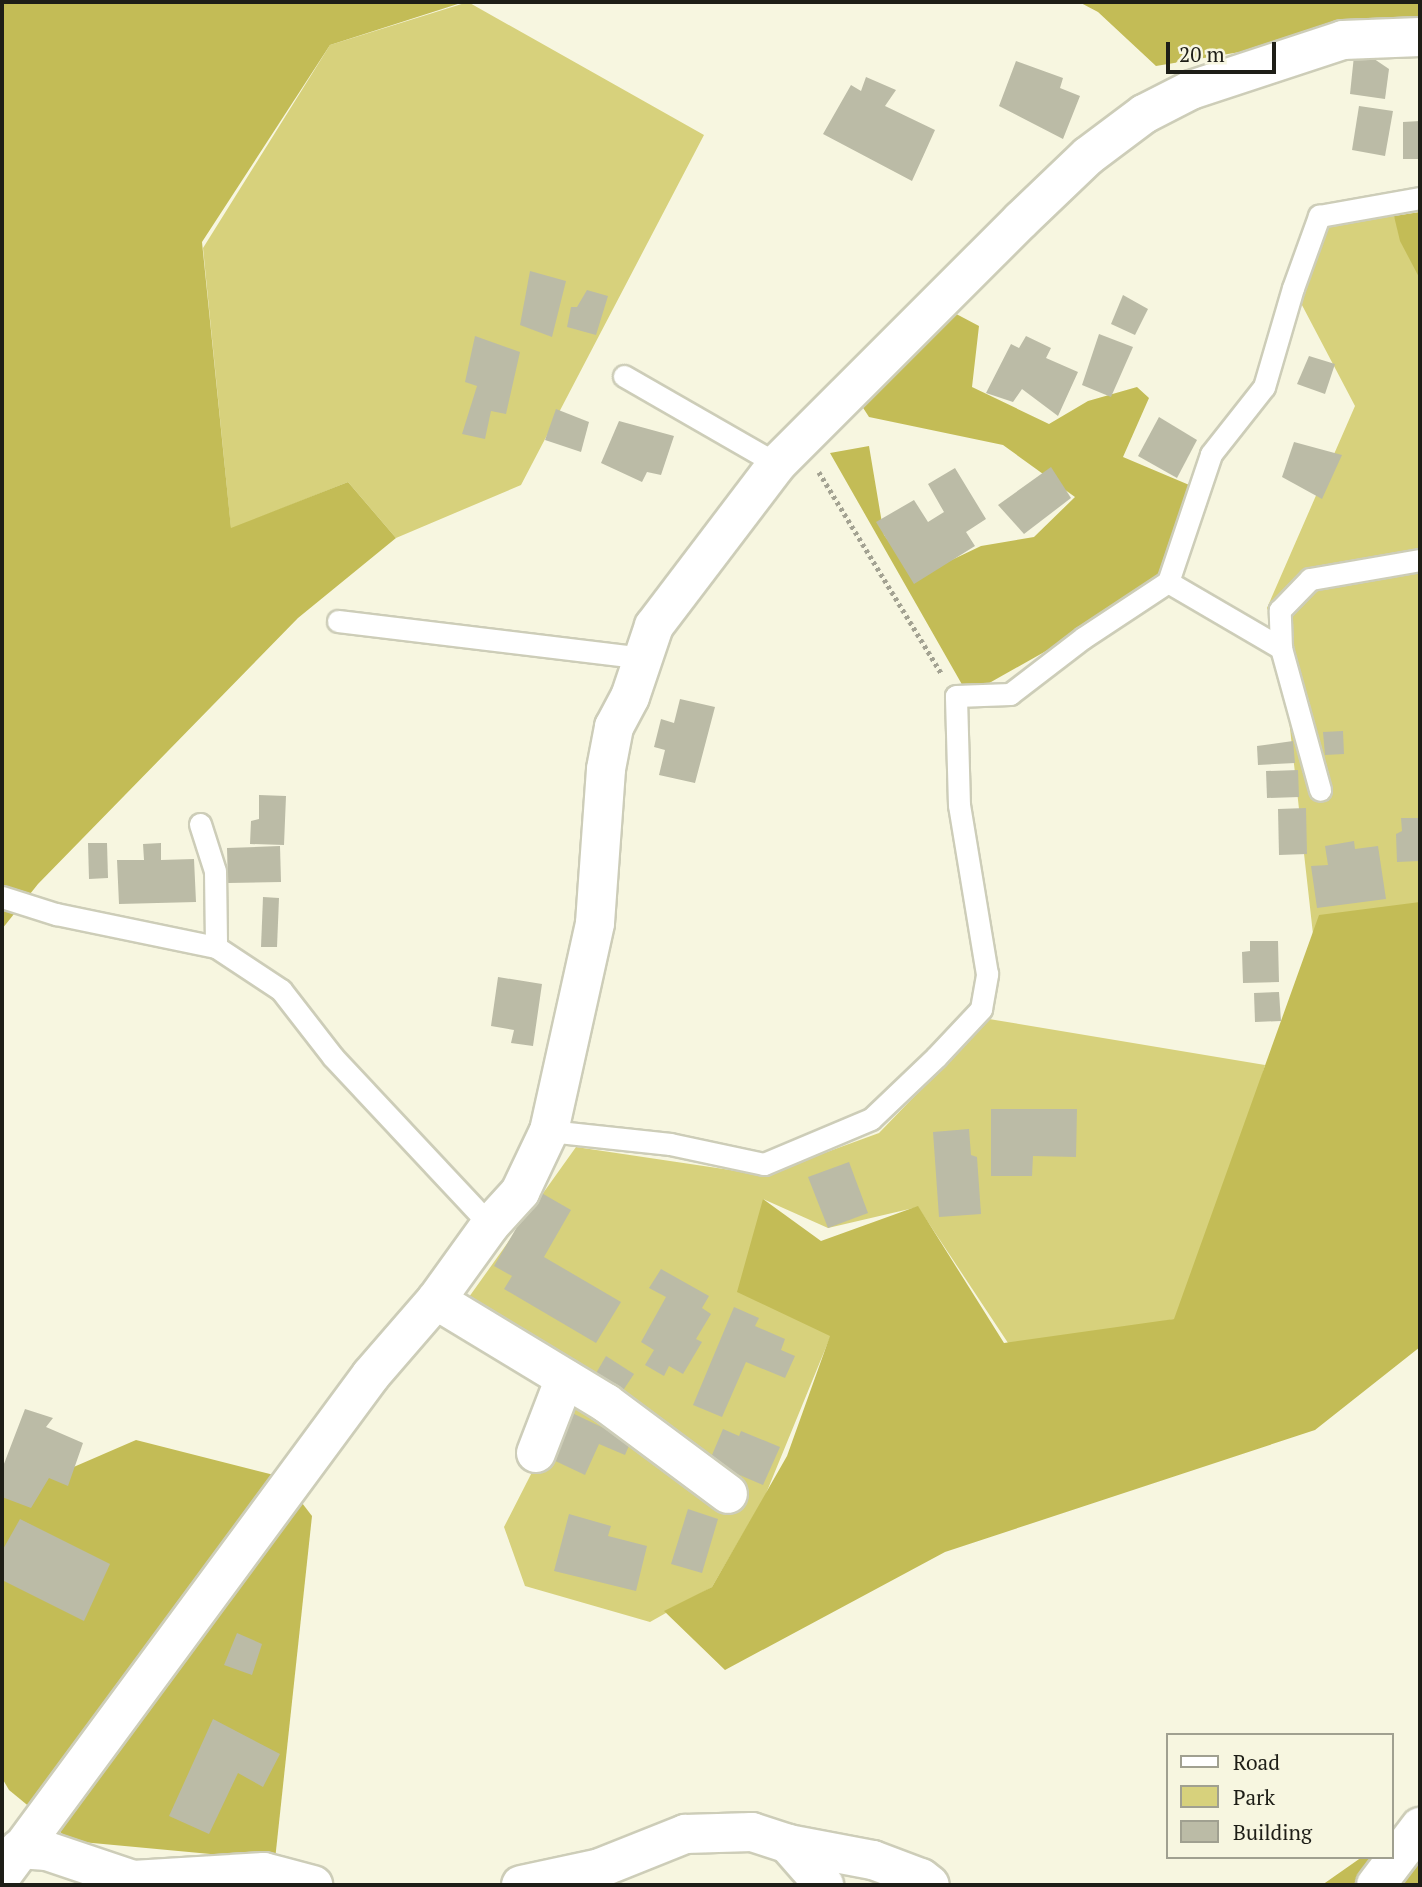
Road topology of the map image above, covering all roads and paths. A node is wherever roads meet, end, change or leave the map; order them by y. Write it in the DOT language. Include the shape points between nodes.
graph roads {
  1 [pos="1420,37"];
  2 [pos="1420,198"];
  3 [pos="624,376"];
  4 [pos="788,452"];
  5 [pos="1420,560"];
  6 [pos="1168,582"];
  7 [pos="338,621"];
  8 [pos="1281,648"];
  9 [pos="643,659"];
  10 [pos="956,695"];
  11 [pos="1320,790"];
  12 [pos="200,824"];
  13 [pos="2,897"];
  14 [pos="216,947"];
  15 [pos="549,1131"];
  16 [pos="490,1225"];
  17 [pos="436,1300"];
  18 [pos="565,1378"];
  19 [pos="536,1454"];
  20 [pos="728,1494"];
  21 [pos="1420,1827"];
  22 [pos="788,1843"];
  23 [pos="10,1862"];
  24 [pos="313,1885"];
  25 [pos="520,1885"];
  26 [pos="824,1885"];
  27 [pos="930,1885"];
  28 [pos="1376,1885"];
  1 -- 4 [label="street" via="1343,40 1191,90 1144,114 1088,156"];
  2 -- 6 [label="lane" via="1319,216 1264,387 1211,454"];
  3 -- 4 [label="lane"];
  4 -- 9 [label="street" via="654,626"];
  4 -- 10 [label="path"];
  5 -- 8 [label="lane" via="1310,579 1280,610"];
  6 -- 8 [label="lane"];
  6 -- 10 [label="lane" via="1010,694"];
  7 -- 9 [label="lane"];
  8 -- 11 [label="lane"];
  9 -- 15 [label="street" via="612,738 595,923"];
  10 -- 15 [label="lane" via="959,805 987,974 981,1009 871,1119 764,1164 670,1144"];
  12 -- 14 [label="lane" via="215,871"];
  13 -- 14 [label="lane" via="56,914"];
  14 -- 16 [label="lane" via="281,990 333,1057"];
  15 -- 16 [label="street" via="520,1192"];
  16 -- 17 [label="street"];
  17 -- 18 [label="street"];
  17 -- 23 [label="street" via="370,1376"];
  18 -- 19 [label="street"];
  18 -- 20 [label="street"];
  21 -- 28 [label="street"];
  22 -- 25 [label="street" via="752,1832 685,1833 600,1868"];
  22 -- 26 [label="street"];
  22 -- 27 [label="street" via="873,1860"];
  23 -- 24 [label="street" via="47,1850 133,1880 264,1872"];
}
